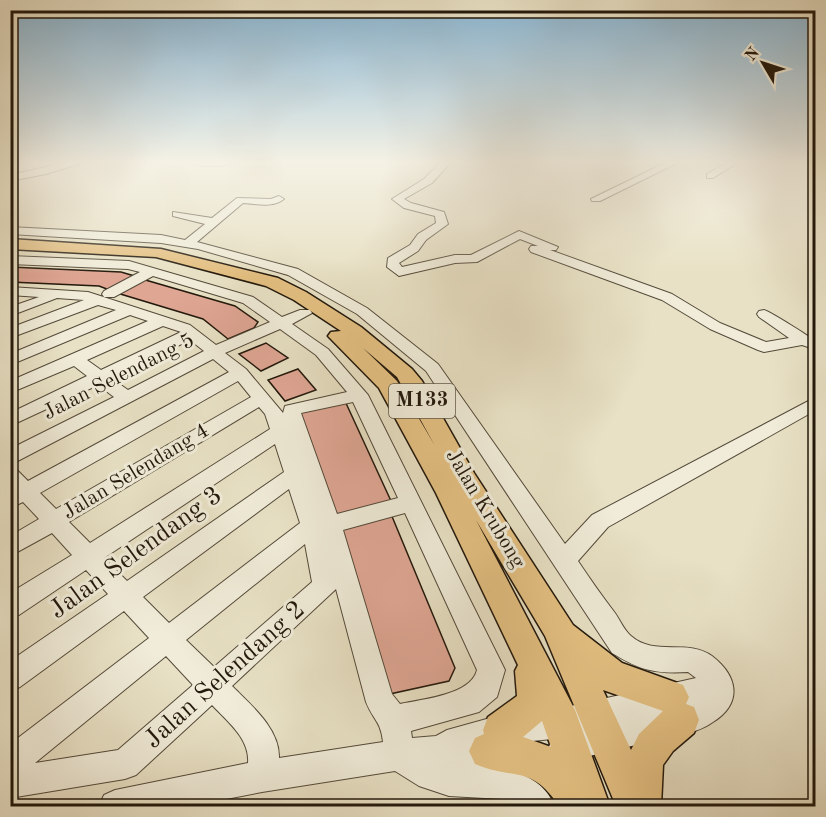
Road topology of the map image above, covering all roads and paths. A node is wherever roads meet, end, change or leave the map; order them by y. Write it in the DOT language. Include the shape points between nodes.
graph roads {
  1 [pos="279,199"];
  2 [pos="396,199"];
  3 [pos="176,213"];
  4 [pos="213,222"];
  5 [pos="10,230"];
  6 [pos="514,237"];
  7 [pos="187,244"];
  8 [pos="552,247"];
  9 [pos="10,249"];
  10 [pos="86,252"];
  11 [pos="10,260"];
  12 [pos="151,272"];
  13 [pos="10,285"];
  14 [pos="10,291"];
  15 [pos="57,294"];
  16 [pos="103,297"];
  17 [pos="130,310"];
  18 [pos="10,312"];
  19 [pos="305,313"];
  20 [pos="764,314"];
  21 [pos="161,321"];
  22 [pos="281,323"];
  23 [pos="192,333"];
  24 [pos="10,334"];
  25 [pos="811,343"];
  26 [pos="221,350"];
  27 [pos="75,359"];
  28 [pos="10,360"];
  29 [pos="240,373"];
  30 [pos="100,377"];
  31 [pos="10,388"];
  32 [pos="359,395"];
  33 [pos="127,398"];
  34 [pos="261,398"];
  35 [pos="816,402"];
  36 [pos="10,420"];
  37 [pos="281,431"];
  38 [pos="10,458"];
  39 [pos="294,475"];
  40 [pos="16,489"];
  41 [pos="411,503"];
  42 [pos="55,520"];
  43 [pos="321,526"];
  44 [pos="10,547"];
  45 [pos="88,556"];
  46 [pos="564,561"];
  47 [pos="126,595"];
  48 [pos="10,607"];
  49 [pos="558,628"];
  50 [pos="167,638"];
  51 [pos="529,653"];
  52 [pos="10,678"];
  53 [pos="213,686"];
  54 [pos="676,708"];
  55 [pos="394,720"];
  56 [pos="602,727"];
  57 [pos="566,735"];
  58 [pos="494,740"];
  59 [pos="412,753"];
  60 [pos="12,771"];
  61 [pos="262,776"];
  62 [pos="115,807"];
  63 [pos="538,807"];
  64 [pos="581,807"];
  65 [pos="590,807"];
  66 [pos="636,807"];
  67 [pos="641,807"];
  1 -- 4 [label="street" via="241,200"];
  2 -- 6 [label="street" via="440,214 442,224 393,261 399,272 455,259 473,259"];
  3 -- 4 [label="street"];
  4 -- 7 [label="street"];
  5 -- 7 [label="street" via="150,238"];
  6 -- 8 [label="street"];
  6 -- 25 [label="street" via="667,297 715,327 764,347"];
  7 -- 46 [label="street" via="303,277 362,311 405,344 432,368"];
  9 -- 10 [label="main road, Jalan Krubong / M133"];
  10 -- 19 [label="main road, Jalan Krubong / M133" via="161,261 264,289"];
  10 -- 49 [label="main road, Jalan Krubong / M133" via="156,252 272,282 345,325 383,354 414,386 465,479"];
  11 -- 12 [label="street" via="129,266"];
  12 -- 16 [label="street"];
  12 -- 22 [label="street" via="248,300"];
  13 -- 16 [label="street" via="93,289"];
  14 -- 15 [label="street"];
  15 -- 16 [label="street"];
  15 -- 18 [label="street"];
  16 -- 17 [label="street"];
  16 -- 24 [label="street"];
  16 -- 26 [label="street" via="191,325"];
  17 -- 21 [label="street"];
  17 -- 28 [label="street"];
  19 -- 22 [label="street, Jalan Selendang 5"];
  19 -- 51 [label="main road, Jalan Krubong / M133" via="337,335 389,386"];
  20 -- 25 [label="street"];
  21 -- 23 [label="street" via="185,327"];
  21 -- 27 [label="street"];
  22 -- 26 [label="street, Jalan Selendang 5"];
  22 -- 32 [label="street" via="322,352"];
  23 -- 26 [label="street"];
  23 -- 30 [label="street"];
  26 -- 29 [label="street"];
  26 -- 33 [label="street, Jalan Selendang 5"];
  27 -- 30 [label="street"];
  27 -- 31 [label="street"];
  29 -- 34 [label="street"];
  29 -- 40 [label="street"];
  30 -- 33 [label="street"];
  30 -- 36 [label="street"];
  32 -- 41 [label="street"];
  32 -- 43 [label="street" via="291,410"];
  33 -- 38 [label="street, Jalan Selendang 5"];
  34 -- 37 [label="street" via="274,413"];
  34 -- 42 [label="street, Jalan Selendang 4"];
  35 -- 46 [label="street" via="600,522"];
  37 -- 39 [label="street"];
  37 -- 45 [label="street"];
  39 -- 43 [label="street"];
  39 -- 47 [label="street, Jalan Selendang 3"];
  40 -- 42 [label="street"];
  41 -- 43 [label="street"];
  41 -- 55 [label="street" via="491,670 487,687 469,702"];
  42 -- 44 [label="street, Jalan Selendang 4"];
  42 -- 45 [label="street"];
  43 -- 50 [label="street"];
  43 -- 53 [label="street, Jalan Selendang 2" via="325,586"];
  43 -- 55 [label="street" via="380,702"];
  45 -- 47 [label="street"];
  45 -- 48 [label="street"];
  46 -- 54 [label="street" via="621,644 639,655 662,661 689,659 702,665 721,685 720,695 704,712"];
  47 -- 50 [label="street"];
  47 -- 52 [label="street, Jalan Selendang 3"];
  49 -- 54 [label="main road" via="609,674"];
  49 -- 56 [label="main road, Jalan Krubong / M133"];
  50 -- 53 [label="street"];
  50 -- 60 [label="street"];
  51 -- 57 [label="main road, Jalan Krubong / M133"];
  51 -- 58 [label="main road" via="537,689 533,704"];
  53 -- 60 [label="street, Jalan Selendang 2" via="125,764"];
  53 -- 61 [label="street" via="260,738 264,750"];
  54 -- 56 [label="street"];
  54 -- 67 [label="main road" via="649,748 639,785"];
  55 -- 59 [label="street"];
  56 -- 57 [label="street"];
  56 -- 66 [label="main road, Jalan Krubong / M133"];
  57 -- 58 [label="street"];
  57 -- 65 [label="main road, Jalan Krubong / M133"];
  58 -- 59 [label="street"];
  58 -- 64 [label="main road" via="553,768"];
  59 -- 61 [label="street"];
  59 -- 63 [label="street" via="433,777 500,782 518,789"];
  61 -- 62 [label="street"];
}
